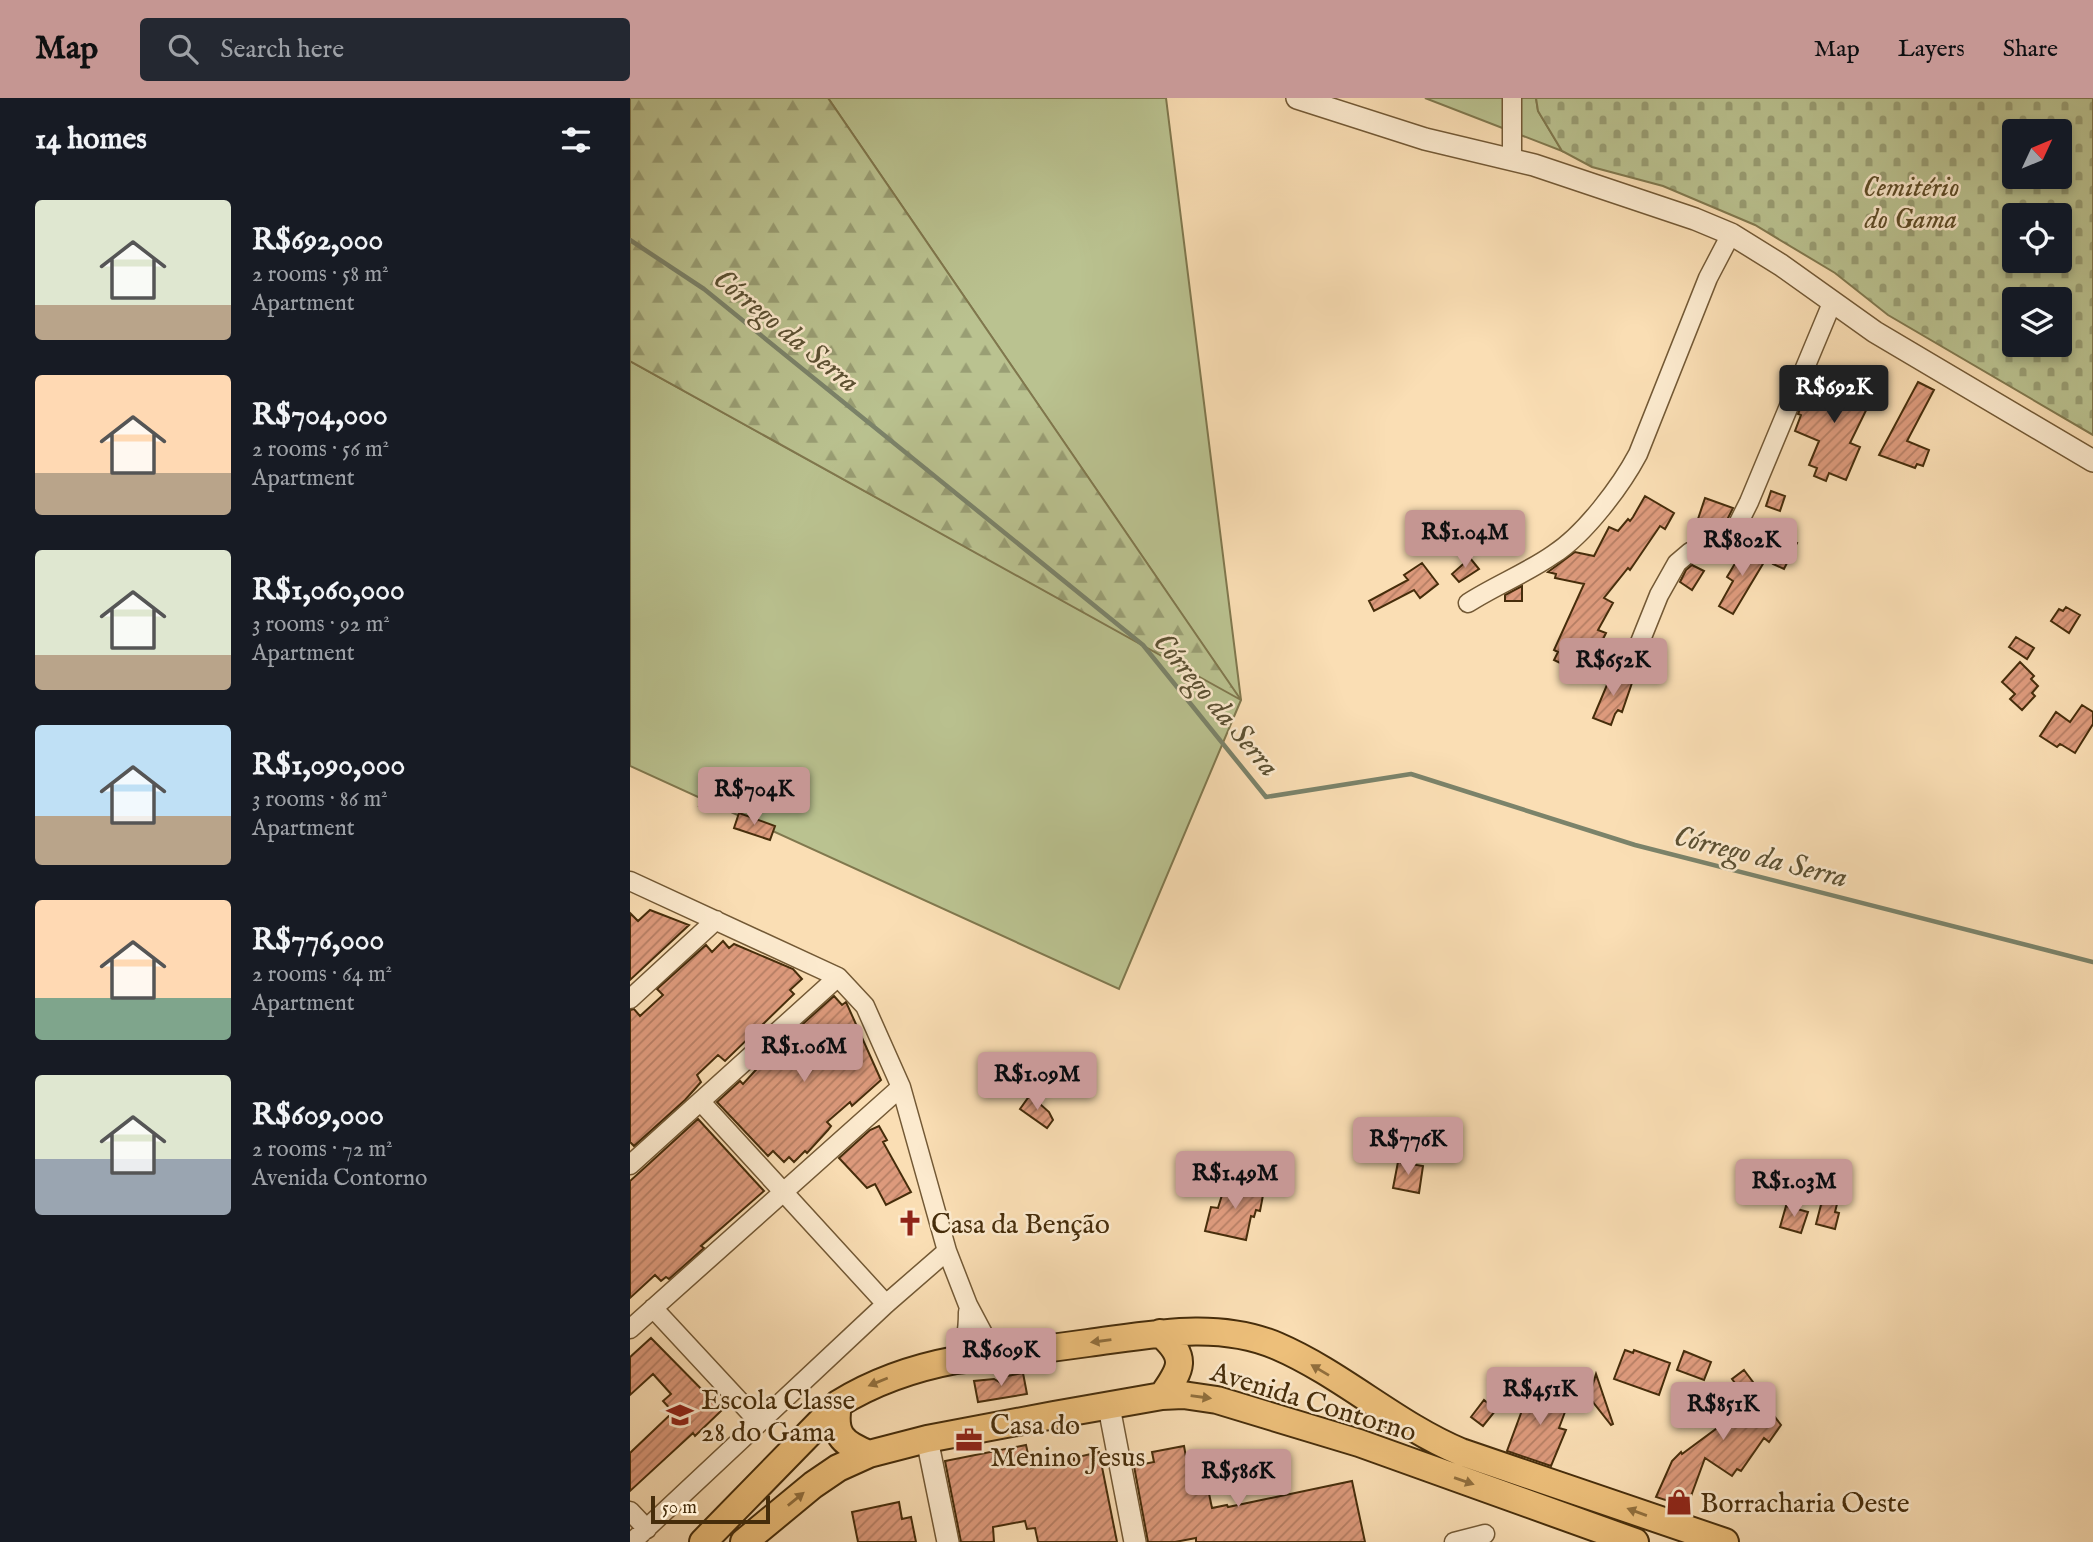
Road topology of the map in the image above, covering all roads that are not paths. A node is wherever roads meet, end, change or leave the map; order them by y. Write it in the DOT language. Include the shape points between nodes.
graph roads {
  1 [pos="1297,98"];
  2 [pos="1512,98"];
  3 [pos="1512,160"];
  4 [pos="1731,234"];
  5 [pos="1832,303"];
  6 [pos="2093,461"];
  7 [pos="1468,603"];
  8 [pos="1632,662"];
  9 [pos="630,881"];
  10 [pos="716,920"];
  11 [pos="838,977"];
  12 [pos="630,999"];
  13 [pos="901,1087"];
  14 [pos="701,1102"];
  15 [pos="630,1165"];
  16 [pos="782,1192"];
  17 [pos="947,1251"];
  18 [pos="886,1304"];
  19 [pos="968,1305"];
  20 [pos="653,1308"];
  21 [pos="630,1329"];
  22 [pos="1160,1334"];
  23 [pos="1012,1353"];
  24 [pos="956,1360"];
  25 [pos="1163,1396"];
  26 [pos="838,1404"];
  27 [pos="1109,1407"];
  28 [pos="759,1422"];
  29 [pos="927,1439"];
  30 [pos="1450,1448"];
  31 [pos="869,1454"];
  32 [pos="1412,1463"];
  33 [pos="1601,1499"];
  34 [pos="630,1511"];
  35 [pos="1562,1516"];
  36 [pos="647,1529"];
  37 [pos="1485,1534"];
  38 [pos="632,1542"];
  39 [pos="703,1542"];
  40 [pos="744,1542"];
  41 [pos="948,1542"];
  42 [pos="1136,1542"];
  43 [pos="1454,1542"];
  44 [pos="1635,1542"];
  45 [pos="1725,1542"];
  1 -- 3 [label="street" via="1425,139"];
  2 -- 3 [label="street"];
  3 -- 4 [label="street"];
  4 -- 5 [label="street"];
  4 -- 7 [label="street" via="1708,278 1638,454 1622,481 1568,544"];
  5 -- 6 [label="street"];
  5 -- 8 [label="street" via="1733,534 1723,549 1690,552 1677,563"];
  9 -- 10 [label="street"];
  10 -- 11 [label="street"];
  10 -- 12 [label="street"];
  11 -- 13 [label="street" via="865,1006"];
  11 -- 14 [label="street"];
  13 -- 16 [label="street"];
  13 -- 17 [label="street"];
  14 -- 15 [label="street"];
  14 -- 16 [label="street"];
  16 -- 18 [label="street"];
  16 -- 20 [label="street"];
  17 -- 18 [label="street"];
  17 -- 19 [label="street"];
  18 -- 28 [label="street"];
  19 -- 23 [label="street" via="986,1339"];
  19 -- 24 [label="street" via="966,1343"];
  20 -- 21 [label="street"];
  20 -- 28 [label="street"];
  22 -- 23 [label="main road, Avenida Contorno, one-way"];
  22 -- 25 [label="main road" via="1181,1361"];
  30 -- 22 [label="main road, Avenida Contorno, one-way" via="1275,1345 1224,1333"];
  23 -- 24 [label="main road, Avenida Contorno"];
  24 -- 26 [label="main road, Avenida Contorno, one-way" via="896,1375"];
  25 -- 27 [label="main road, Avenida Contorno"];
  25 -- 32 [label="main road, Avenida Contorno, one-way" via="1217,1400"];
  26 -- 31 [label="main road" via="835,1420 842,1438"];
  26 -- 39 [label="main road, Avenida Contorno"];
  27 -- 29 [label="main road, Avenida Contorno"];
  27 -- 42 [label="street"];
  28 -- 36 [label="street"];
  29 -- 31 [label="main road, Avenida Contorno"];
  29 -- 41 [label="street"];
  30 -- 32 [label="main road"];
  30 -- 33 [label="main road, Avenida Contorno"];
  40 -- 31 [label="main road, Avenida Contorno, one-way" via="813,1485"];
  32 -- 35 [label="main road, Avenida Contorno, one-way"];
  33 -- 35 [label="main road"];
  45 -- 33 [label="main road, Avenida Contorno, one-way"];
  34 -- 36 [label="street"];
  35 -- 44 [label="main road, Avenida Contorno"];
  36 -- 38 [label="street"];
  37 -- 43 [label="street"];
}
